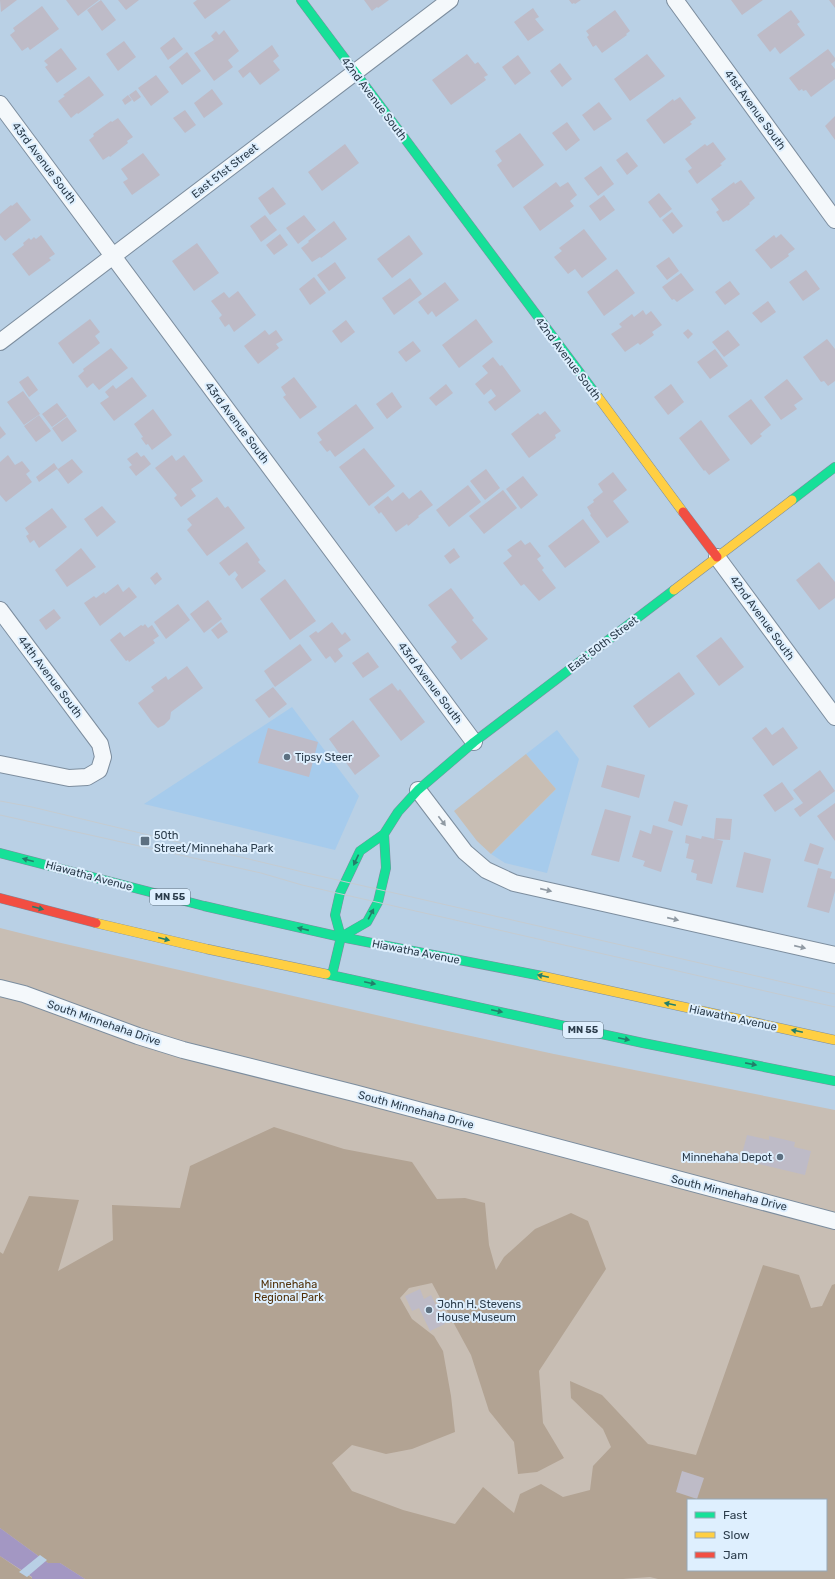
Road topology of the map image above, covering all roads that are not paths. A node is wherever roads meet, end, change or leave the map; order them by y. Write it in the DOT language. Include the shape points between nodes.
graph roads {
  1 [pos="301,0"];
  2 [pos="450,0"];
  3 [pos="675,0"];
  4 [pos="355,72"];
  5 [pos="0,104"];
  6 [pos="835,220"];
  7 [pos="114,256"];
  8 [pos="0,342"];
  9 [pos="835,467"];
  10 [pos="717,557"];
  11 [pos="0,610"];
  12 [pos="835,717"];
  13 [pos="474,742"];
  14 [pos="0,764"];
  15 [pos="418,790"];
  16 [pos="384,834"];
  17 [pos="0,853"];
  18 [pos="0,898"];
  19 [pos="342,937"];
  20 [pos="835,955"];
  21 [pos="332,975"];
  22 [pos="0,988"];
  23 [pos="835,1040"];
  24 [pos="835,1081"];
  25 [pos="835,1221"];
  1 -- 4 [label="main road, 42nd Avenue South"];
  2 -- 4 [label="street, East 51st Street"];
  3 -- 6 [label="street, 41st Avenue South"];
  4 -- 7 [label="street, East 51st Street"];
  4 -- 10 [label="main road, 42nd Avenue South"];
  5 -- 7 [label="street, 43rd Avenue South"];
  7 -- 8 [label="street, East 51st Street"];
  7 -- 13 [label="street, 43rd Avenue South"];
  9 -- 10 [label="main road, East 50th Street"];
  10 -- 12 [label="street, 42nd Avenue South"];
  10 -- 13 [label="main road, East 50th Street"];
  11 -- 14 [label="street, 44th Avenue South" via="100,744 103,757 99,770 87,777 69,778"];
  13 -- 15 [label="main road, East 50th Street"];
  15 -- 16 [label="main road, East 50th Street" via="398,812"];
  15 -- 20 [label="street, one-way" via="465,852 486,870 514,883"];
  19 -- 16 [label="main road, one-way" via="367,922 378,902 386,868"];
  16 -- 19 [label="main road, East 50th Street, one-way" via="360,851 340,893 335,915"];
  19 -- 17 [label="main road, Hiawatha Avenue / MN 55, one-way" via="204,906"];
  18 -- 21 [label="main road, MN 55, one-way" via="171,941"];
  19 -- 21 [label="main road"];
  23 -- 19 [label="main road, Hiawatha Avenue / MN 55, one-way" via="533,974"];
  21 -- 24 [label="main road, MN 55, one-way" via="643,1043"];
  22 -- 25 [label="street, South Minnehaha Drive" via="24,994 183,1050"];
}
